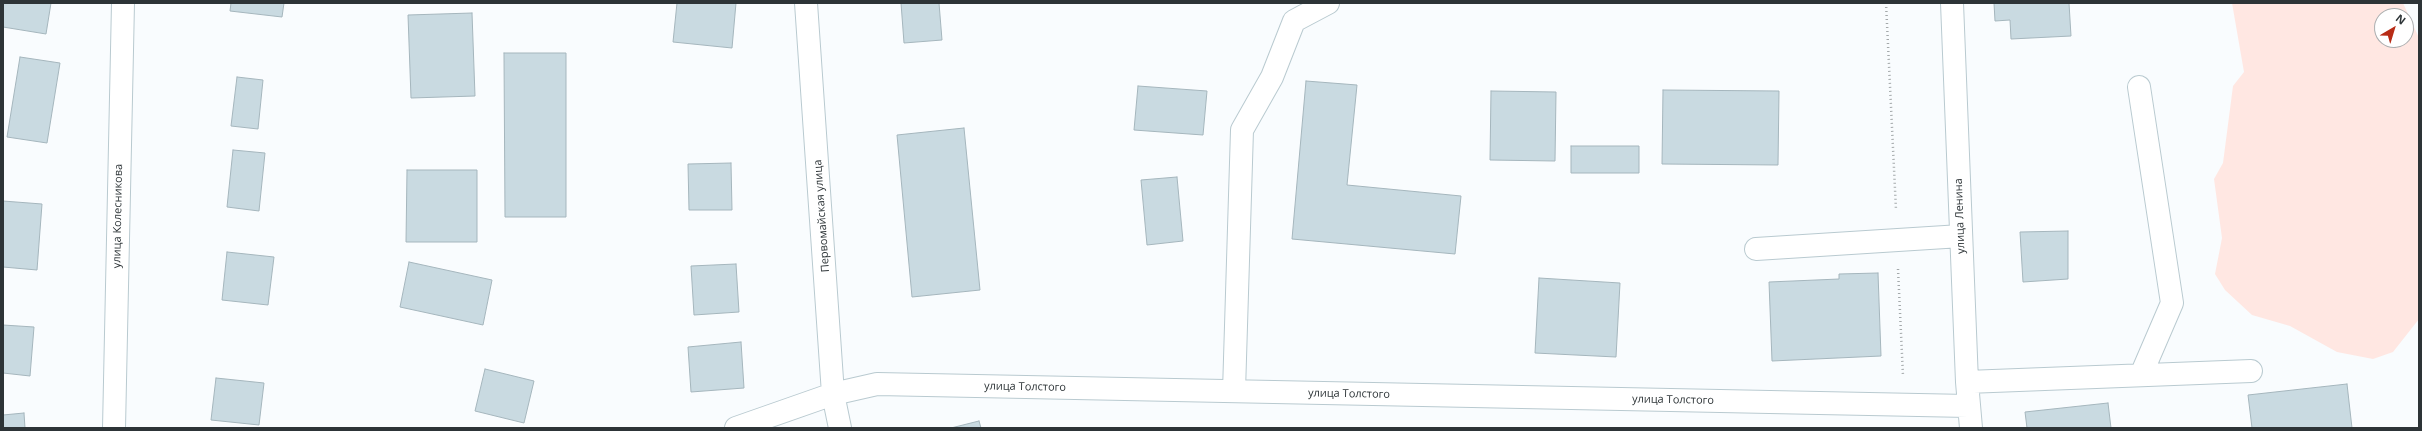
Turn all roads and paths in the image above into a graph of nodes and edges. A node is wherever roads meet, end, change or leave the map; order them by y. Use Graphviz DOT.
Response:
graph roads {
  1 [pos="123,3"];
  2 [pos="806,3"];
  3 [pos="1328,3"];
  4 [pos="1952,3"];
  5 [pos="2139,87"];
  6 [pos="1961,236"];
  7 [pos="1756,249"];
  8 [pos="2251,371"];
  9 [pos="2141,375"];
  10 [pos="1967,382"];
  11 [pos="1234,391"];
  12 [pos="833,394"];
  13 [pos="1968,406"];
  14 [pos="114,428"];
  15 [pos="736,428"];
  16 [pos="840,428"];
  17 [pos="1971,428"];
  1 -- 14 [label="street, улица Колесникова"];
  2 -- 12 [label="street, Первомайская улица"];
  3 -- 11 [label="street"];
  4 -- 6 [label="street, улица Ленина"];
  5 -- 9 [label="street"];
  6 -- 7 [label="street"];
  6 -- 10 [label="street, улица Ленина"];
  8 -- 9 [label="street"];
  9 -- 10 [label="street"];
  10 -- 13 [label="street, улица Ленина"];
  11 -- 12 [label="street, улица Толстого"];
  11 -- 13 [label="street, улица Толстого"];
  12 -- 15 [label="street, улица Толстого"];
  12 -- 16 [label="street, Первомайская улица"];
  13 -- 17 [label="street, улица Ленина"];
}
